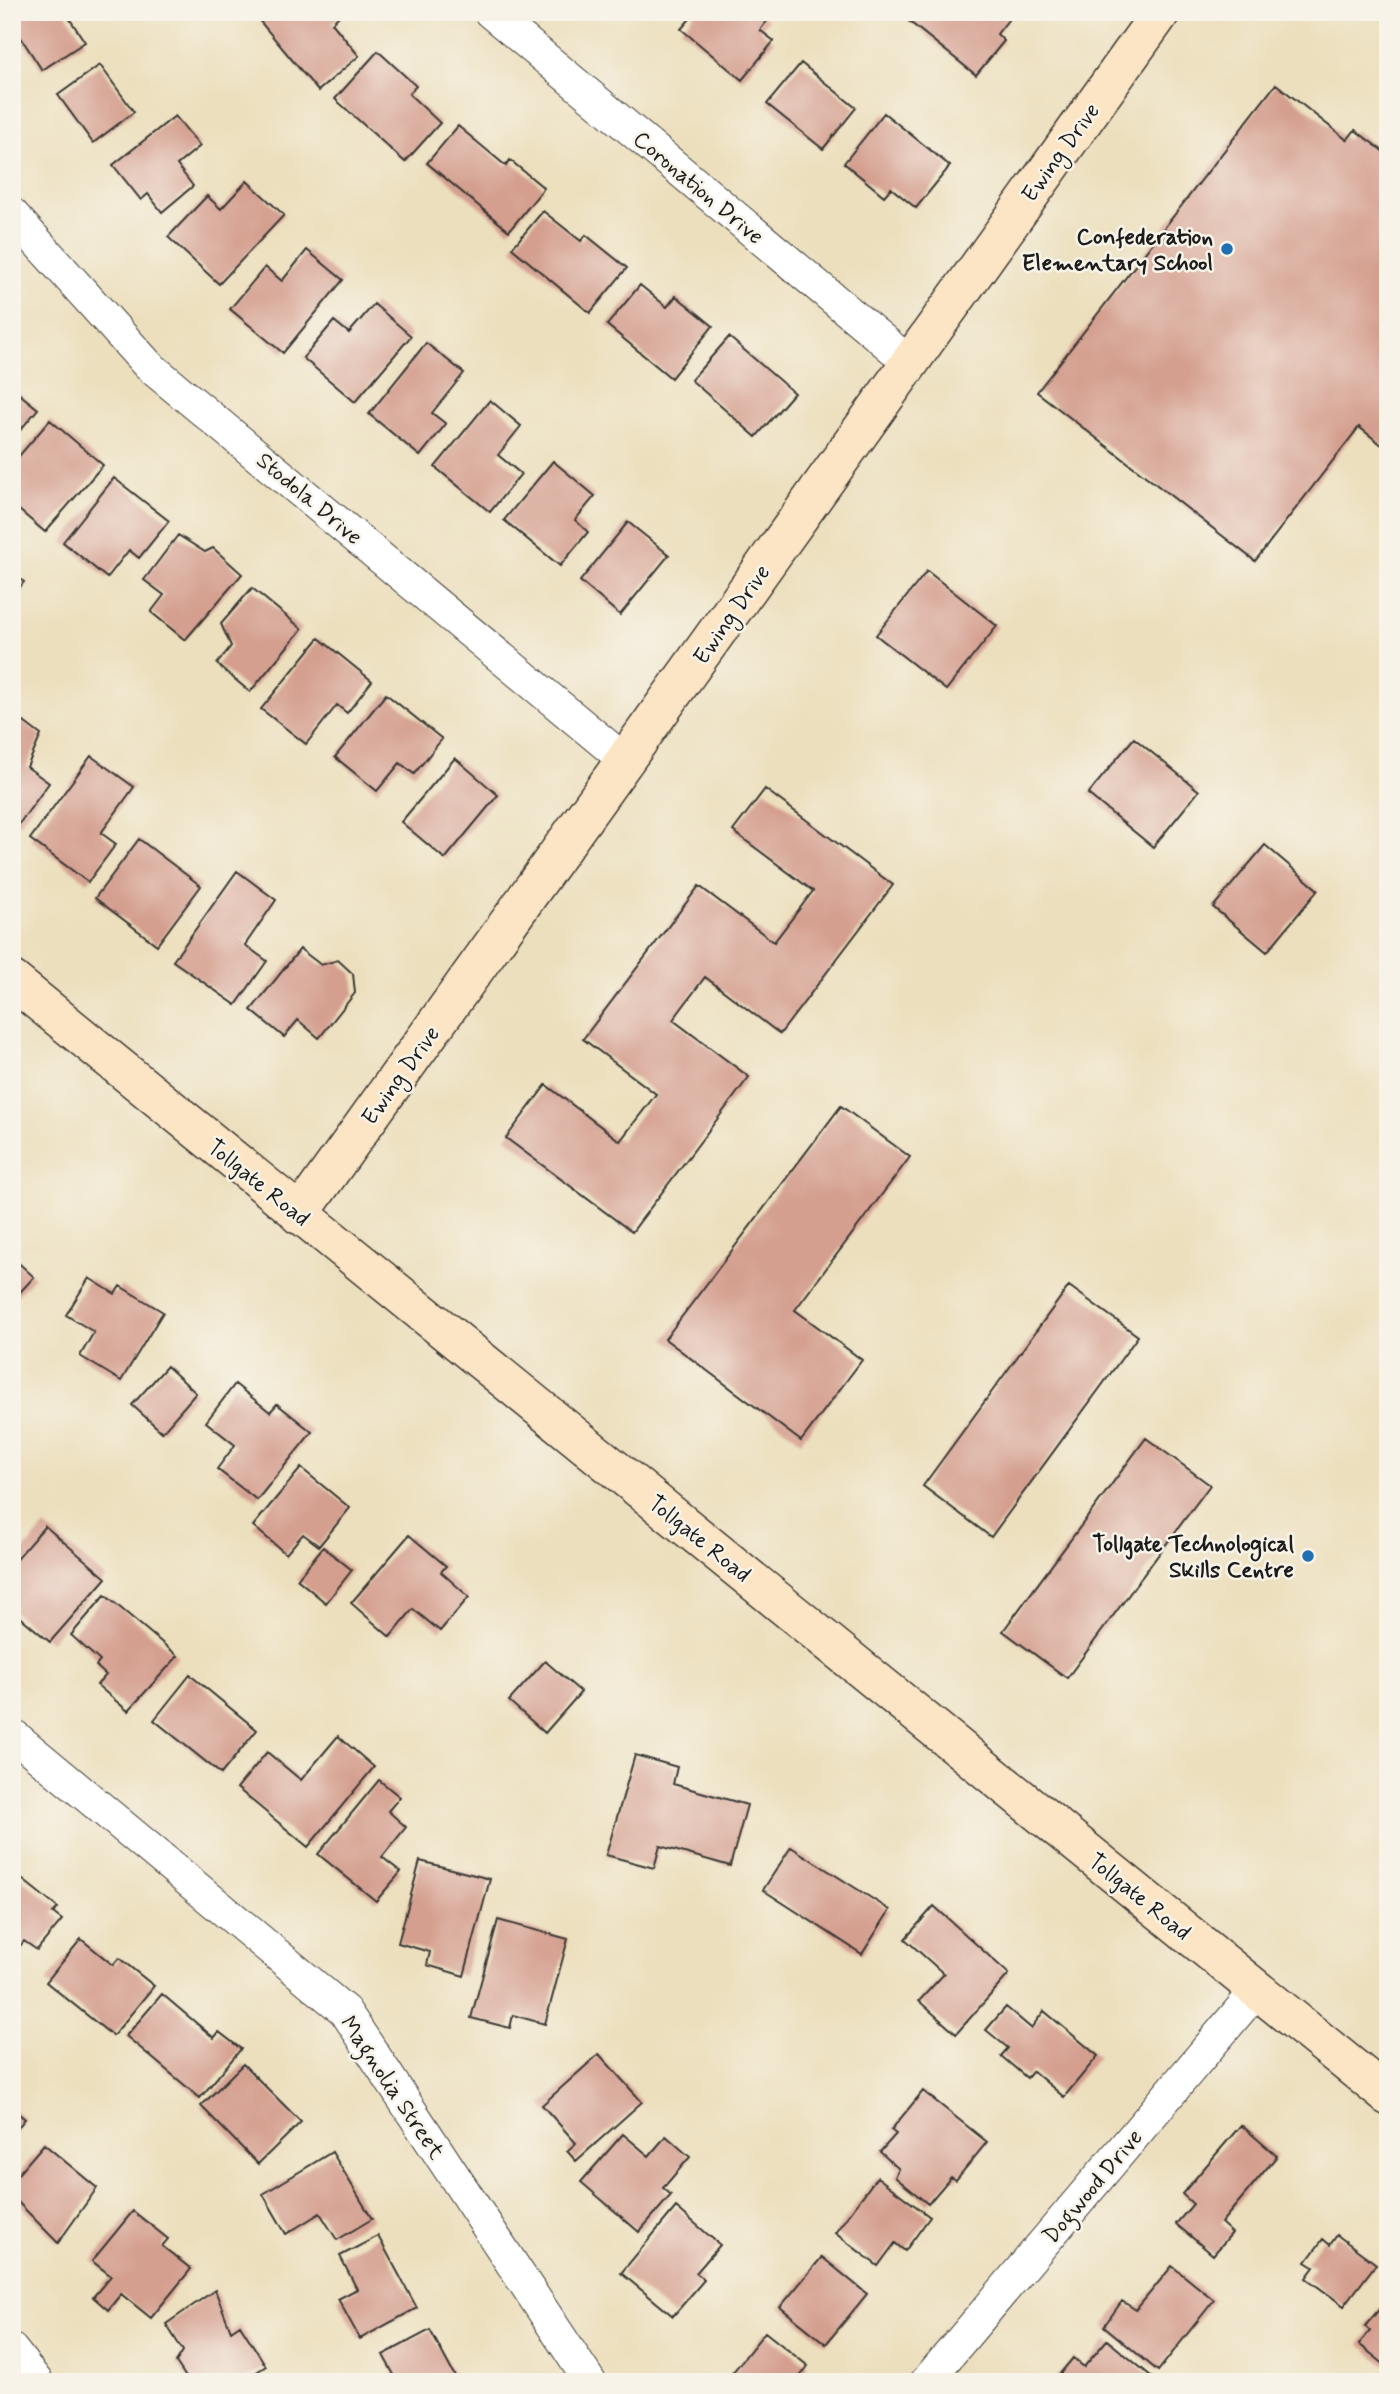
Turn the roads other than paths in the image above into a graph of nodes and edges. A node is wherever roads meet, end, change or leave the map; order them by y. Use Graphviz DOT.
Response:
graph roads {
  1 [pos="490,12"];
  2 [pos="1161,12"];
  3 [pos="12,214"];
  4 [pos="908,362"];
  5 [pos="627,762"];
  6 [pos="12,981"];
  7 [pos="299,1214"];
  8 [pos="12,1734"];
  9 [pos="1257,1990"];
  10 [pos="1388,2096"];
  11 [pos="12,2350"];
  12 [pos="37,2382"];
  13 [pos="590,2382"];
  14 [pos="926,2382"];
  1 -- 4 [label="street, Coronation Drive"];
  2 -- 4 [label="main road, Ewing Drive"];
  3 -- 5 [label="street, Stodola Drive"];
  4 -- 5 [label="main road, Ewing Drive"];
  5 -- 7 [label="main road, Ewing Drive"];
  6 -- 7 [label="main road, Tollgate Road"];
  7 -- 9 [label="main road, Tollgate Road"];
  8 -- 13 [label="street, Magnolia Street"];
  9 -- 10 [label="main road, Tollgate Road"];
  9 -- 14 [label="street, Dogwood Drive"];
  11 -- 12 [label="street"];
}
